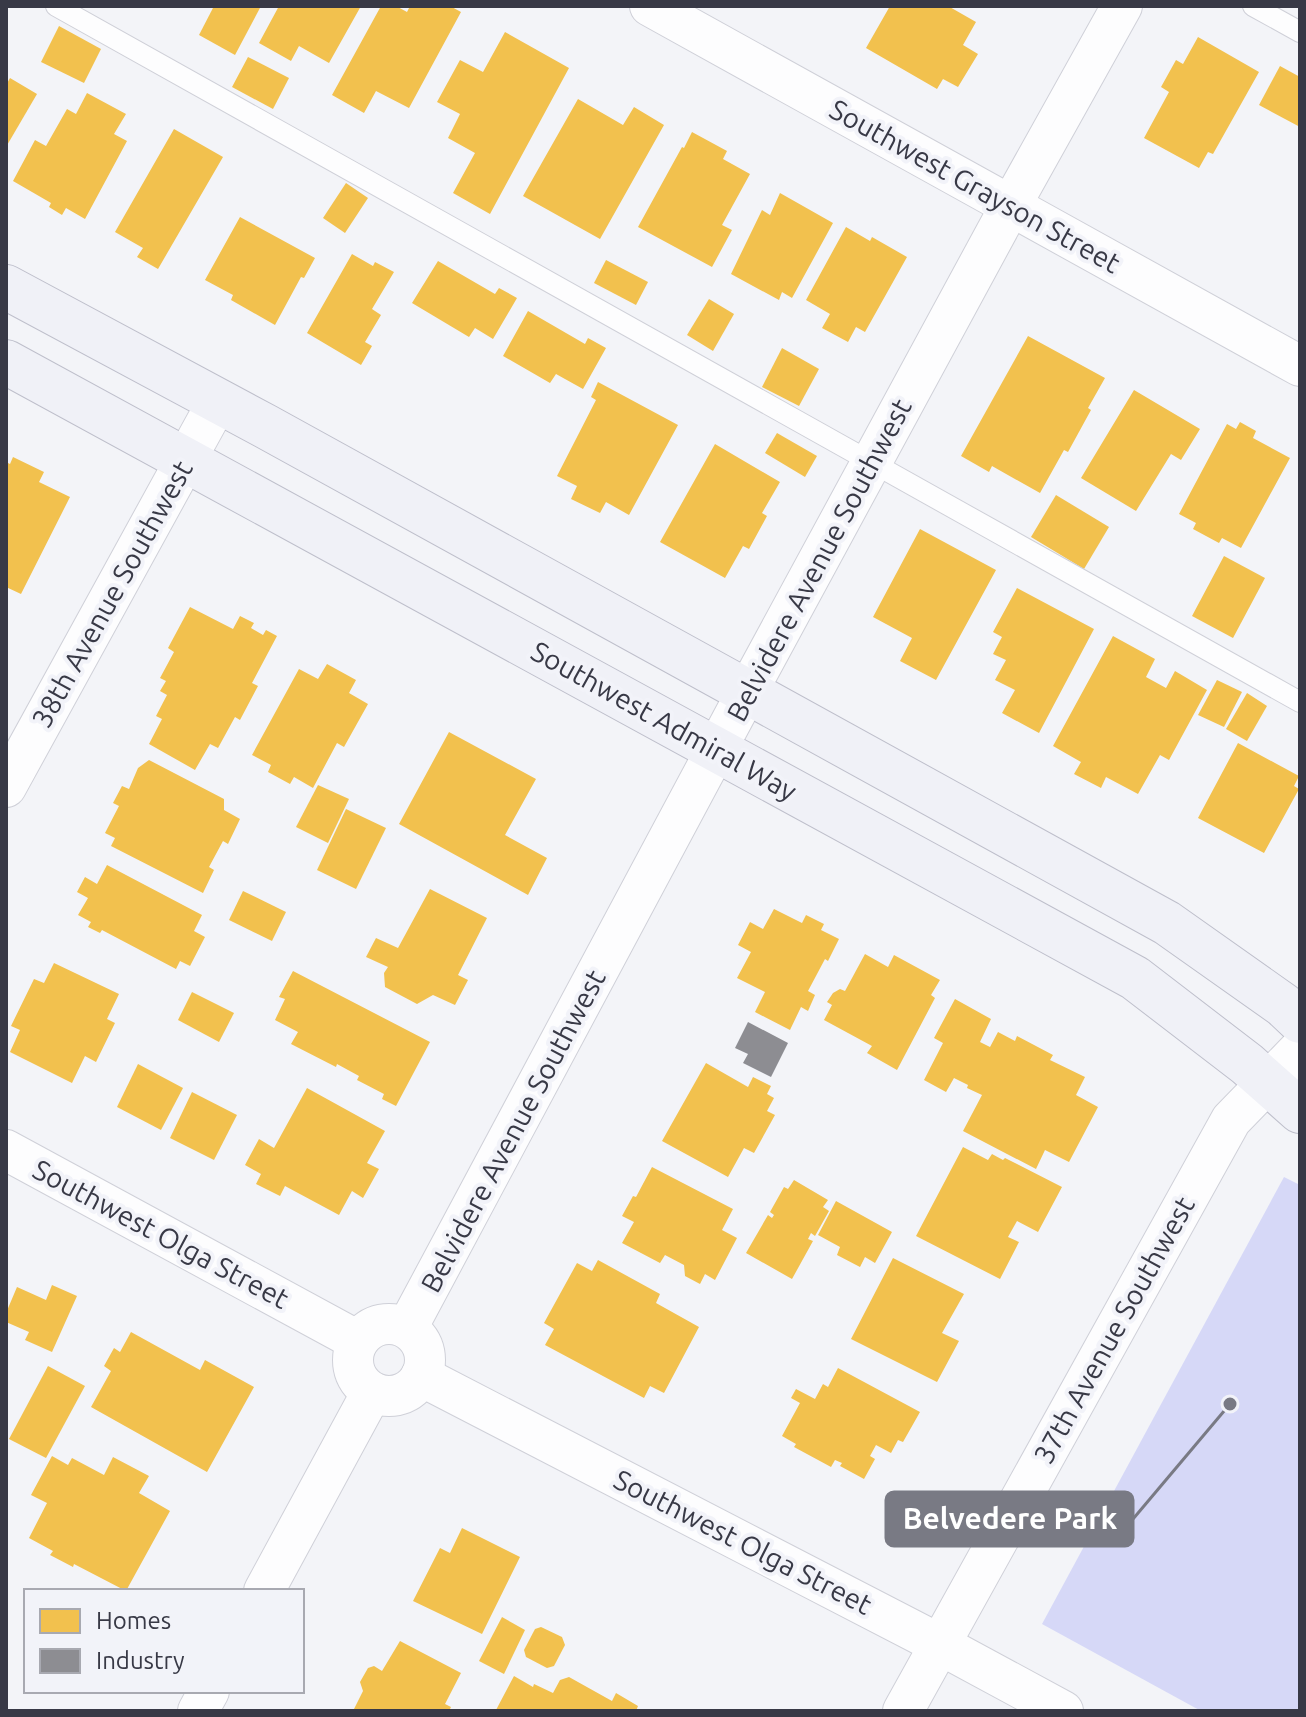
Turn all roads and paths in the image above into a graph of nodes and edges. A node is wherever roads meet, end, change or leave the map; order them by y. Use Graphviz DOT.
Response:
graph roads {
  1 [pos="56,6"];
  2 [pos="650,6"];
  3 [pos="1122,6"];
  4 [pos="1253,6"];
  5 [pos="1300,32"];
  6 [pos="1011,205"];
  7 [pos="6,287"];
  8 [pos="6,362"];
  9 [pos="1300,366"];
  10 [pos="218,401"];
  11 [pos="185,460"];
  12 [pos="872,463"];
  13 [pos="747,692"];
  14 [pos="1300,702"];
  15 [pos="717,750"];
  16 [pos="6,787"];
  17 [pos="1300,1021"];
  18 [pos="1300,1049"];
  19 [pos="1267,1082"];
  20 [pos="1300,1111"];
  21 [pos="6,1150"];
  22 [pos="407,1328"];
  23 [pos="358,1341"];
  24 [pos="421,1376"];
  25 [pos="372,1392"];
  26 [pos="265,1589"];
  27 [pos="939,1644"];
  28 [pos="208,1693"];
  29 [pos="198,1711"];
  30 [pos="903,1711"];
  31 [pos="1063,1711"];
  1 -- 12 [label="lane"];
  2 -- 6 [label="street, Southwest Grayson Street"];
  3 -- 6 [label="street, Belvidere Avenue Southwest"];
  4 -- 5 [label="lane"];
  6 -- 9 [label="street, Southwest Grayson Street"];
  6 -- 12 [label="street, Belvidere Avenue Southwest"];
  7 -- 10 [label="main road"];
  8 -- 11 [label="main road, Southwest Admiral Way"];
  10 -- 11 [label="street, 38th Avenue Southwest"];
  10 -- 13 [label="main road"];
  11 -- 15 [label="main road, Southwest Admiral Way"];
  11 -- 16 [label="street, 38th Avenue Southwest"];
  12 -- 13 [label="street, Belvidere Avenue Southwest"];
  12 -- 14 [label="lane"];
  13 -- 15 [label="street, Belvidere Avenue Southwest"];
  13 -- 17 [label="main road"];
  15 -- 19 [label="main road, Southwest Admiral Way"];
  15 -- 22 [label="street, Belvidere Avenue Southwest"];
  18 -- 19 [label="street, 37th Avenue Southwest"];
  19 -- 20 [label="main road, Southwest Admiral Way"];
  19 -- 27 [label="street, 37th Avenue Southwest"];
  21 -- 23 [label="street, Southwest Olga Street"];
  22 -- 23 [label="street"];
  22 -- 24 [label="street"];
  23 -- 25 [label="street"];
  24 -- 25 [label="street"];
  24 -- 27 [label="street, Southwest Olga Street"];
  25 -- 26 [label="street"];
  27 -- 30 [label="street, 37th Avenue Southwest"];
  27 -- 31 [label="street, Southwest Olga Street"];
  28 -- 29 [label="street"];
}
